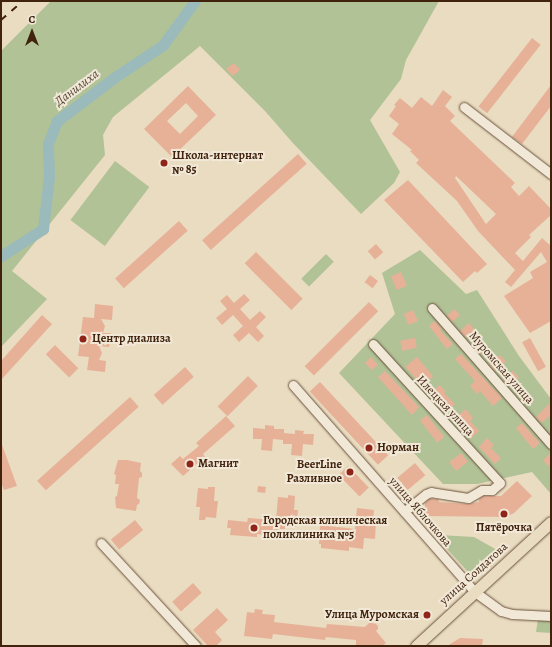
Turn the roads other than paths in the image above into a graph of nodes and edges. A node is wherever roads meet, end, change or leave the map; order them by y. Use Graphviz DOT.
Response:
graph roads {
  1 [pos="464,107"];
  2 [pos="551,174"];
  3 [pos="432,308"];
  4 [pos="373,344"];
  5 [pos="292,384"];
  6 [pos="551,444"];
  7 [pos="404,512"];
  8 [pos="551,522"];
  9 [pos="100,543"];
  10 [pos="475,592"];
  11 [pos="551,616"];
  12 [pos="196,646"];
  13 [pos="416,646"];
  1 -- 2 [label="street"];
  3 -- 6 [label="street, Муромская улица"];
  4 -- 7 [label="street, Илецкая улица"];
  5 -- 7 [label="street, улица Яблочкова"];
  7 -- 10 [label="street, улица Яблочкова"];
  8 -- 10 [label="main road, улица Солдатова"];
  9 -- 12 [label="street"];
  10 -- 11 [label="street, улица Яблочкова"];
  10 -- 13 [label="main road, улица Солдатова"];
}
